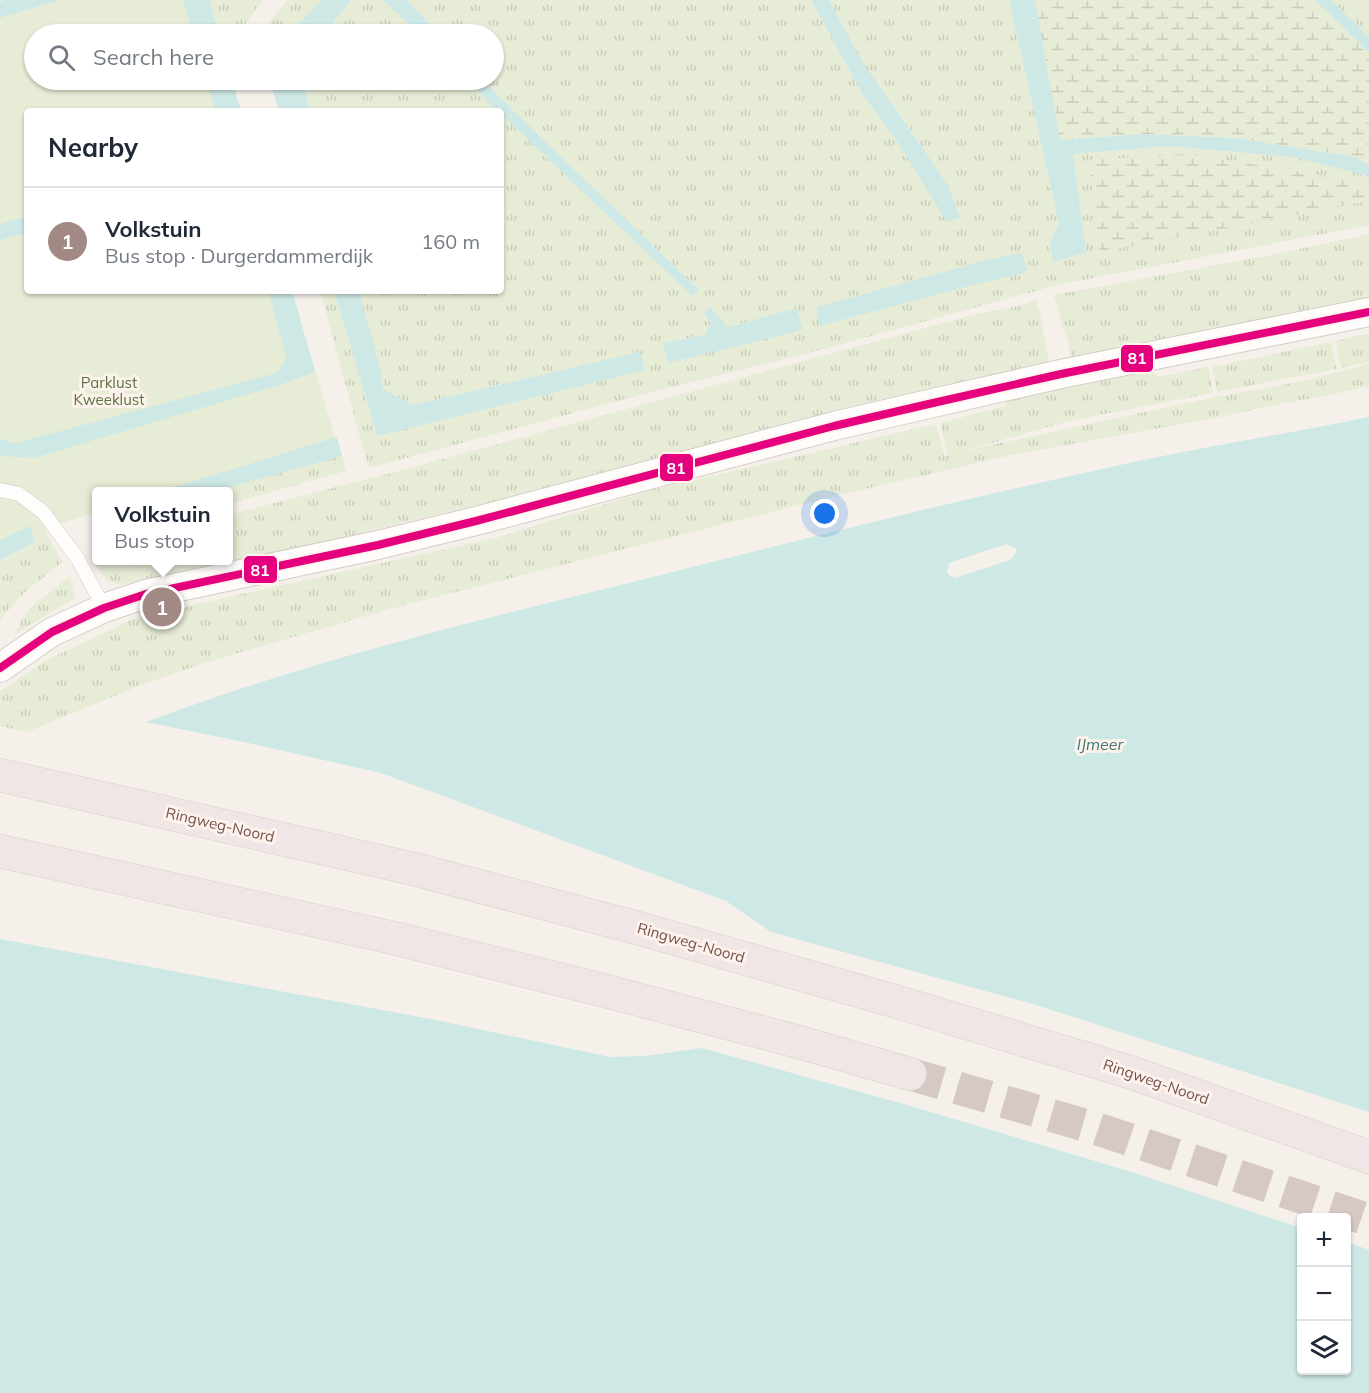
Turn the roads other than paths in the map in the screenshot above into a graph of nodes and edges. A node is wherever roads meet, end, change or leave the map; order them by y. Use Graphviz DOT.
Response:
graph roads {
  1 [pos="1369,312"];
  2 [pos="0,490"];
  3 [pos="104,608"];
  4 [pos="0,668"];
  5 [pos="0,775"];
  6 [pos="0,850"];
  7 [pos="910,1074"];
  8 [pos="1369,1156"];
  1 -- 3 [label="street"];
  2 -- 3 [label="lane"];
  3 -- 4 [label="street"];
  5 -- 8 [label="highway, Ringweg-Noord"];
  6 -- 7 [label="highway"];
}
